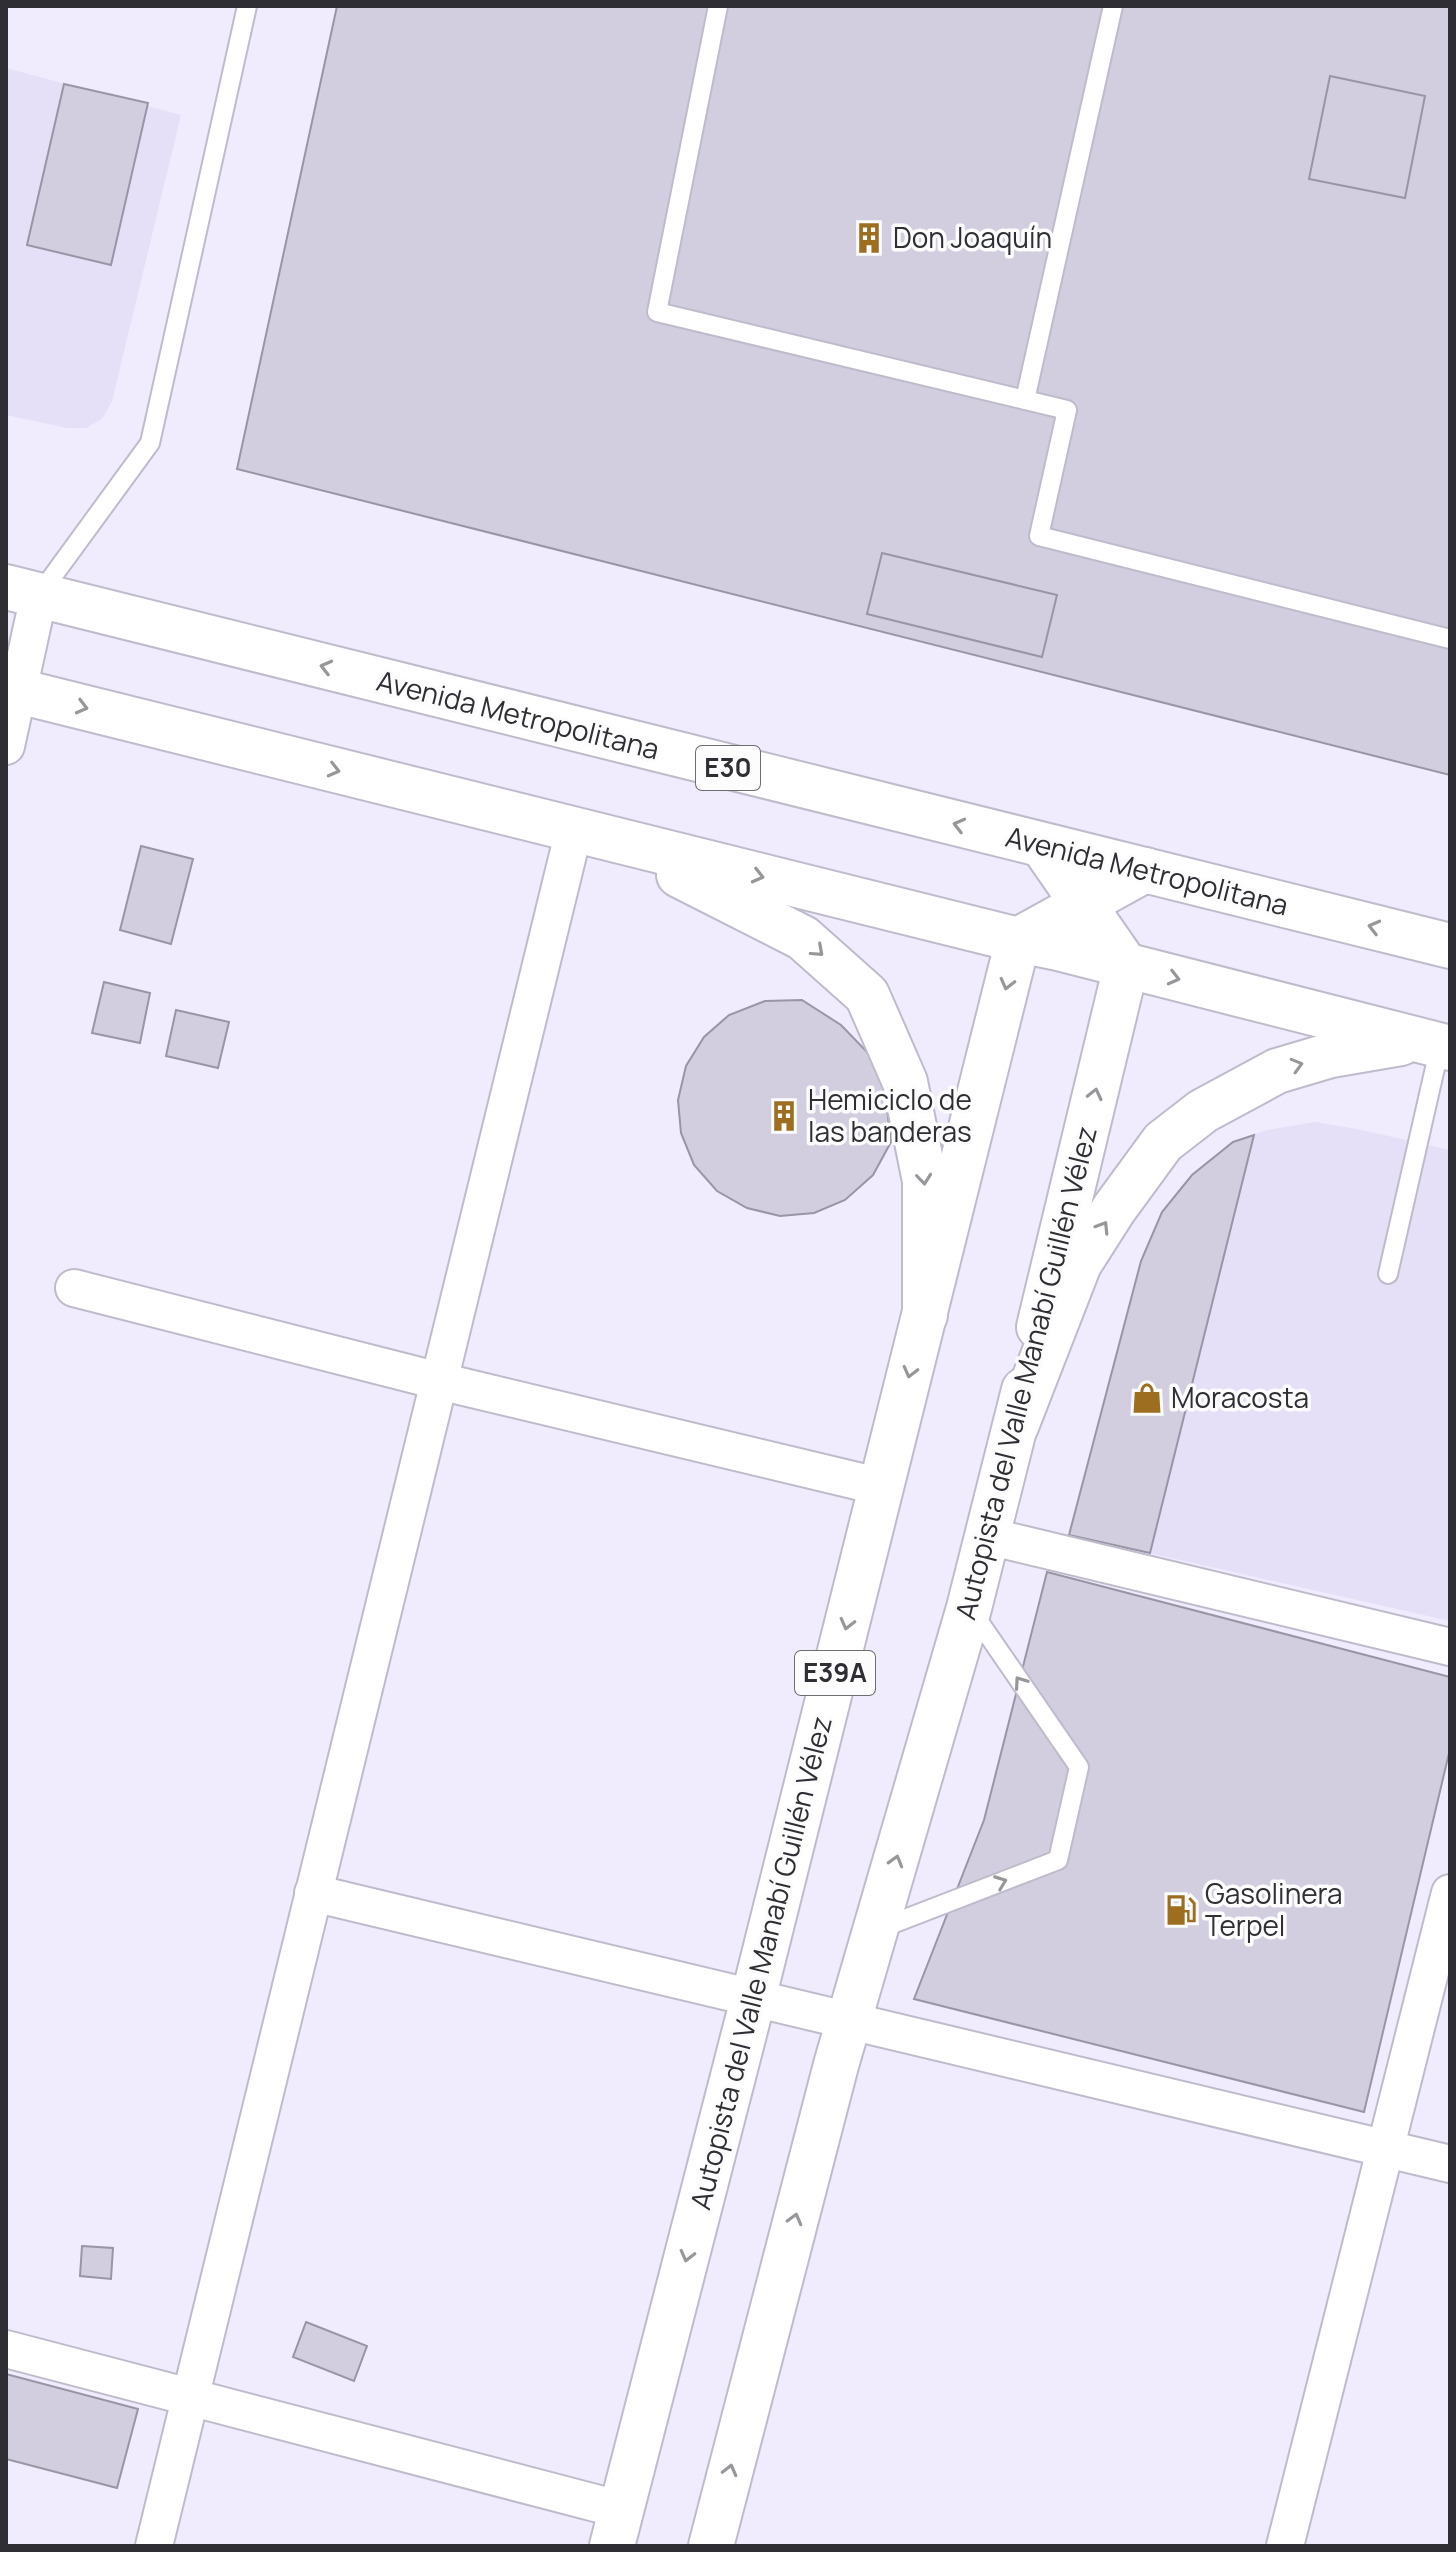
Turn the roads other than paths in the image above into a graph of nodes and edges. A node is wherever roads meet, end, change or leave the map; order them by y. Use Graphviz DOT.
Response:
graph roads {
  1 [pos="247,6"];
  2 [pos="718,6"];
  3 [pos="1113,6"];
  4 [pos="1025,400"];
  5 [pos="22,591"];
  6 [pos="1450,639"];
  7 [pos="12,689"];
  8 [pos="6,746"];
  9 [pos="574,830"];
  10 [pos="1043,846"];
  11 [pos="1145,870"];
  12 [pos="1083,903"];
  13 [pos="1018,940"];
  14 [pos="1450,946"];
  15 [pos="1126,966"];
  16 [pos="1437,1045"];
  17 [pos="1388,1274"];
  18 [pos="74,1288"];
  19 [pos="925,1315"];
  20 [pos="439,1381"];
  21 [pos="1016,1426"];
  22 [pos="882,1487"];
  23 [pos="988,1536"];
  24 [pos="969,1608"];
  25 [pos="1450,1647"];
  26 [pos="313,1893"];
  27 [pos="1450,1893"];
  28 [pos="876,1930"];
  29 [pos="763,1957"];
  30 [pos="854,2004"];
  31 [pos="800,2010"];
  32 [pos="748,2017"];
  33 [pos="836,2065"];
  34 [pos="1388,2147"];
  35 [pos="1450,2164"];
  36 [pos="6,2349"];
  37 [pos="189,2398"];
  38 [pos="617,2528"];
  39 [pos="154,2546"];
  40 [pos="711,2546"];
  41 [pos="1285,2546"];
  1 -- 5 [label="lane"];
  2 -- 4 [label="lane"];
  3 -- 4 [label="lane"];
  4 -- 6 [label="lane"];
  5 -- 7 [label="street"];
  10 -- 5 [label="main road, Avenida Metropolitana / E30, one-way"];
  7 -- 8 [label="street"];
  7 -- 9 [label="main road, one-way"];
  9 -- 13 [label="main road, one-way"];
  9 -- 19 [label="main road, one-way"];
  9 -- 20 [label="street"];
  10 -- 11 [label="main road, Avenida Metropolitana / E30"];
  10 -- 12 [label="main road"];
  11 -- 12 [label="main road"];
  14 -- 11 [label="main road, Avenida Metropolitana / E30, one-way"];
  12 -- 13 [label="main road"];
  12 -- 15 [label="main road"];
  13 -- 15 [label="main road"];
  13 -- 19 [label="main road, Autopista del Valle Manabí Guillén Vélez / E39A, one-way"];
  15 -- 16 [label="main road, one-way"];
  21 -- 15 [label="main road, Autopista del Valle Manabí Guillén Vélez, one-way"];
  16 -- 17 [label="lane"];
  21 -- 16 [label="main road, one-way"];
  18 -- 20 [label="street"];
  19 -- 22 [label="main road, Autopista del Valle Manabí Guillén Vélez / E39A, one-way"];
  20 -- 22 [label="street"];
  20 -- 26 [label="street"];
  21 -- 23 [label="main road, Autopista del Valle Manabí Guillén Vélez"];
  22 -- 29 [label="main road, Autopista del Valle Manabí Guillén Vélez / E39A, one-way"];
  23 -- 24 [label="main road, Autopista del Valle Manabí Guillén Vélez"];
  23 -- 25 [label="street"];
  28 -- 24 [label="main road, Autopista del Valle Manabí Guillén Vélez, one-way"];
  28 -- 24 [label="lane, one-way"];
  26 -- 32 [label="street"];
  26 -- 37 [label="street"];
  27 -- 34 [label="street"];
  28 -- 30 [label="main road, Autopista del Valle Manabí Guillén Vélez"];
  29 -- 31 [label="street"];
  29 -- 32 [label="main road, Autopista del Valle Manabí Guillén Vélez / E39A"];
  30 -- 31 [label="street"];
  30 -- 33 [label="main road, Autopista del Valle Manabí Guillén Vélez"];
  30 -- 34 [label="street"];
  31 -- 32 [label="street"];
  31 -- 33 [label="street"];
  32 -- 38 [label="main road, Autopista del Valle Manabí Guillén Vélez / E39A, one-way"];
  40 -- 33 [label="main road, Autopista del Valle Manabí Guillén Vélez, one-way"];
  34 -- 35 [label="street"];
  34 -- 41 [label="street"];
  36 -- 37 [label="street"];
  37 -- 38 [label="street"];
  37 -- 39 [label="street"];
}
